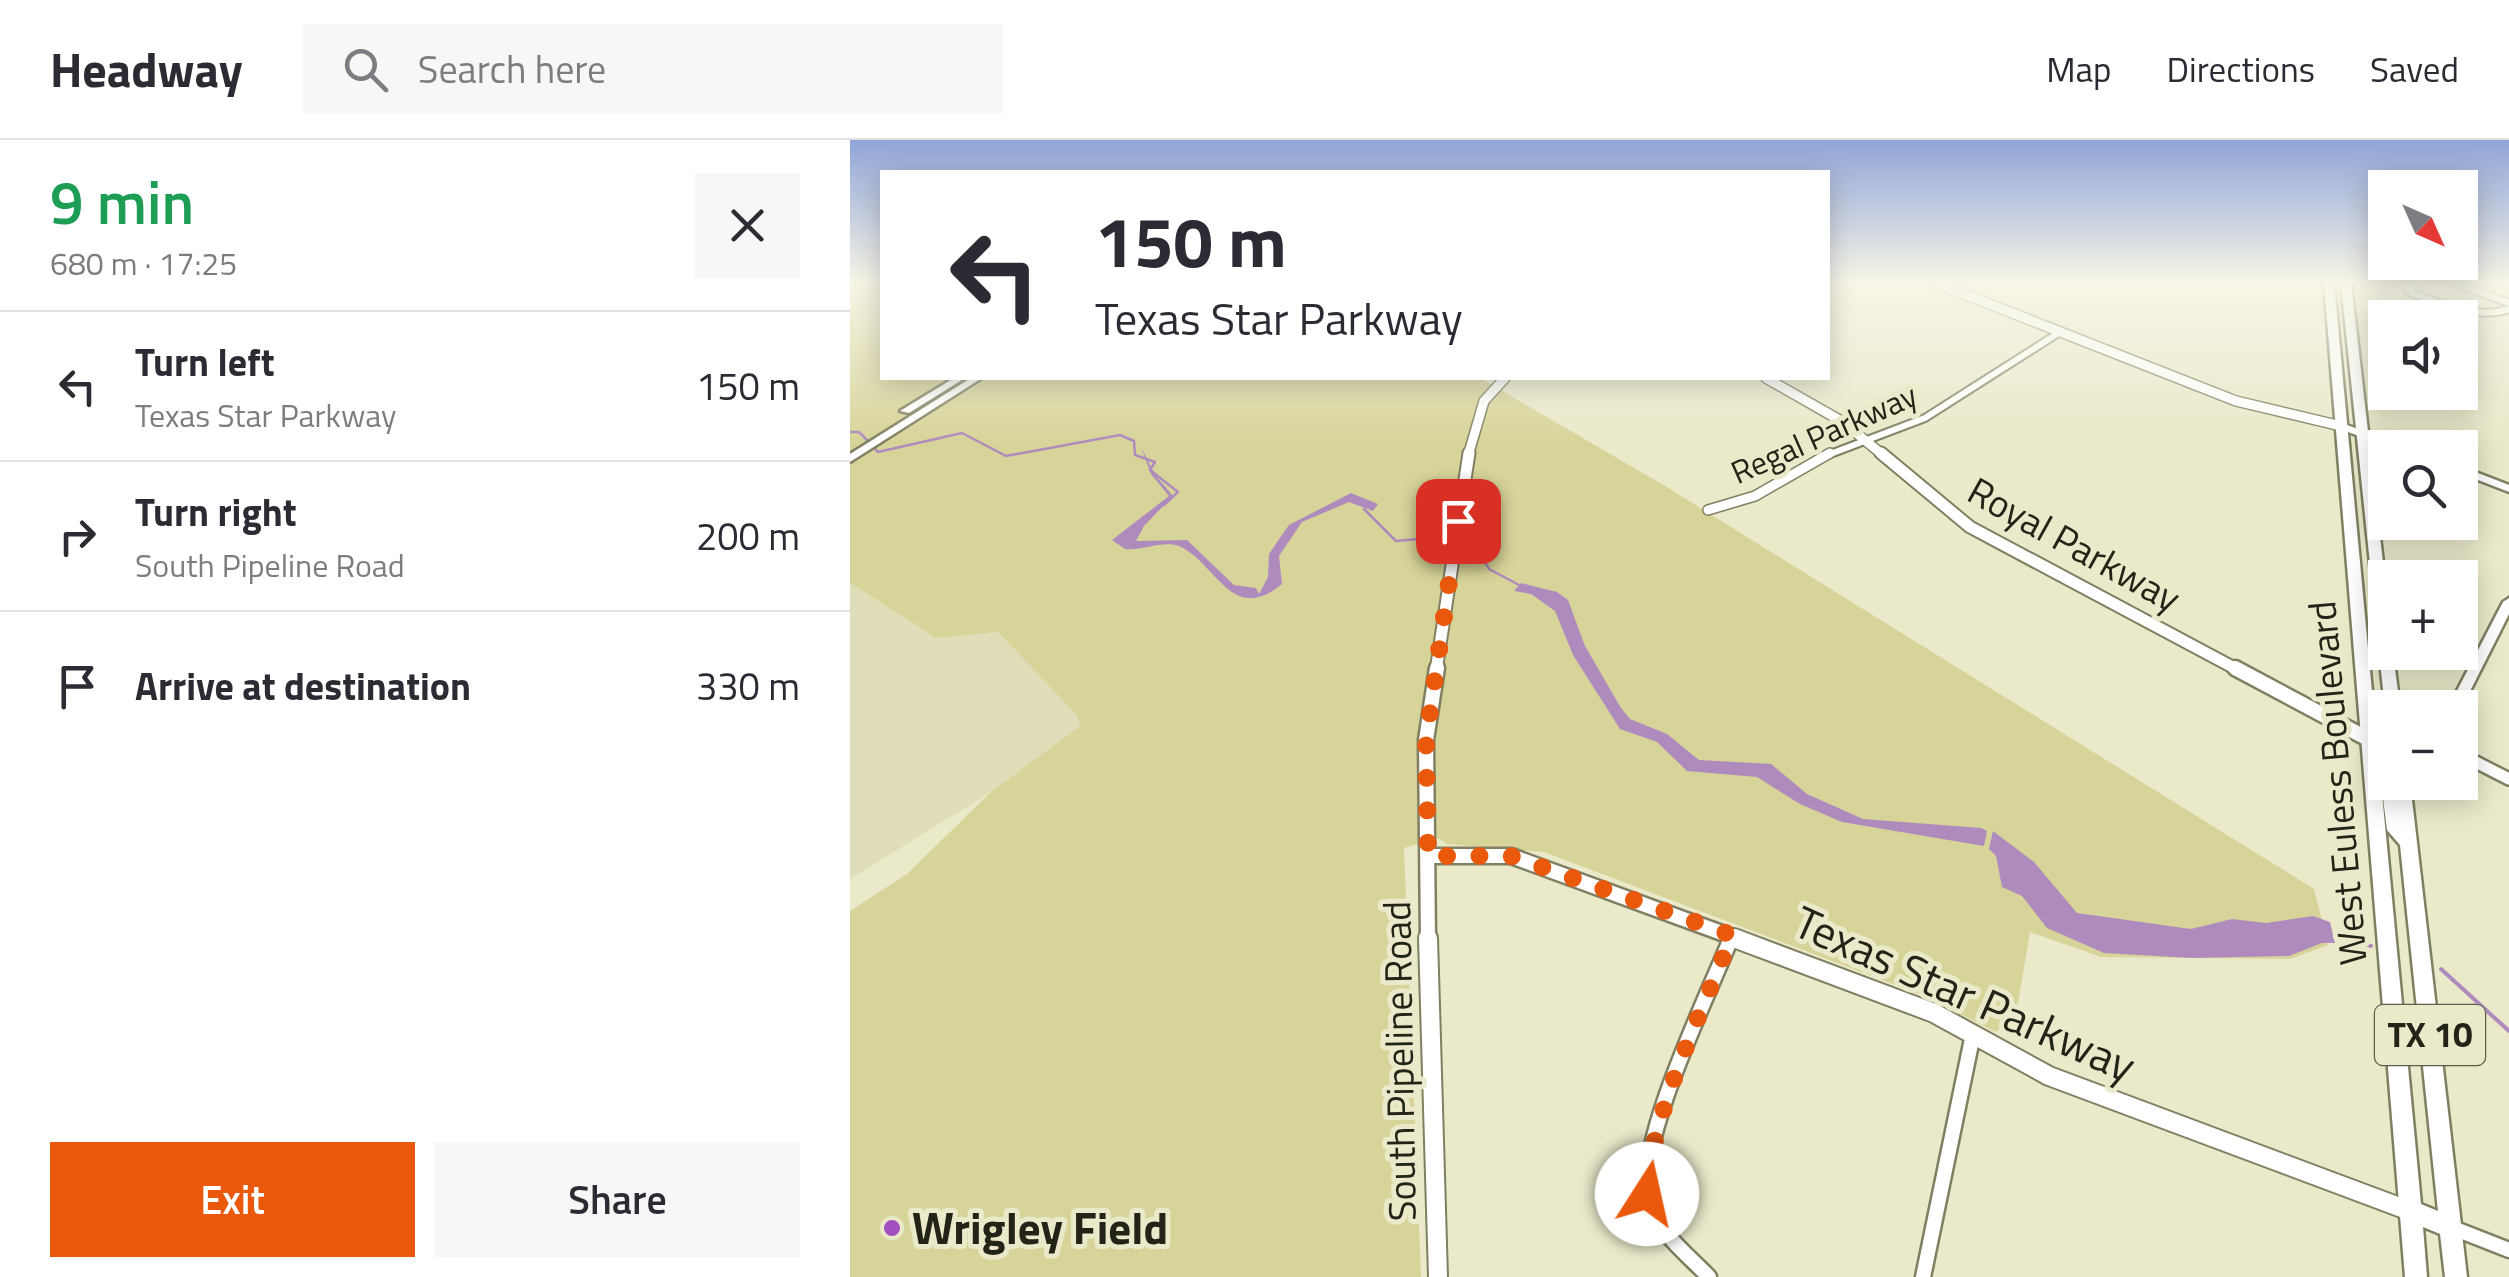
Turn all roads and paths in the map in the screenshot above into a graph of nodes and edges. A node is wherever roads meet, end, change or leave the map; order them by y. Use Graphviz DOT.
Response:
graph roads {
  1 [pos="2054,336"];
  2 [pos="2071,336"];
  3 [pos="2333,336"];
  4 [pos="2352,336"];
  5 [pos="957,380"];
  6 [pos="974,380"];
  7 [pos="1502,380"];
  8 [pos="1770,380"];
  9 [pos="2341,426"];
  10 [pos="2364,433"];
  11 [pos="2368,435"];
  12 [pos="1866,440"];
  13 [pos="850,448"];
  14 [pos="850,460"];
  15 [pos="2478,477"];
  16 [pos="2509,488"];
  17 [pos="1708,510"];
  18 [pos="2355,560"];
  19 [pos="2375,560"];
  20 [pos="2368,566"];
  21 [pos="2509,602"];
  22 [pos="2373,690"];
  23 [pos="2464,690"];
  24 [pos="2368,736"];
  25 [pos="2478,763"];
  26 [pos="2509,779"];
  27 [pos="2381,800"];
  28 [pos="2391,800"];
  29 [pos="2404,800"];
  30 [pos="2408,842"];
  31 [pos="1428,856"];
  32 [pos="1732,935"];
  33 [pos="1973,1034"];
  34 [pos="2410,1211"];
  35 [pos="2452,1228"];
  36 [pos="2509,1250"];
  37 [pos="1438,1277"];
  38 [pos="1709,1277"];
  39 [pos="1924,1277"];
  40 [pos="2416,1277"];
  41 [pos="2456,1277"];
  1 -- 12 [label="street, Regal Parkway"];
  2 -- 9 [label="street"];
  3 -- 9 [label="main road, West Euless Boulevard"];
  4 -- 10 [label="main road, West Euless Boulevard"];
  5 -- 13 [label="main road"];
  6 -- 14 [label="main road"];
  7 -- 31 [label="street, South Pipeline Road"];
  8 -- 12 [label="street, Royal Parkway"];
  9 -- 10 [label="main road"];
  9 -- 18 [label="main road, West Euless Boulevard"];
  10 -- 11 [label="main road"];
  10 -- 19 [label="main road, West Euless Boulevard"];
  12 -- 17 [label="street, Regal Parkway"];
  12 -- 24 [label="street, Royal Parkway"];
  15 -- 16 [label="main road"];
  18 -- 20 [label="main road"];
  18 -- 22 [label="main road, West Euless Boulevard"];
  21 -- 23 [label="main road"];
  25 -- 26 [label="street"];
  27 -- 34 [label="main road, West Euless Boulevard / TX 10"];
  28 -- 30 [label="main road"];
  29 -- 30 [label="main road, West Euless Boulevard / TX 10"];
  30 -- 35 [label="main road, West Euless Boulevard / TX 10"];
  31 -- 32 [label="street, Texas Star Parkway"];
  31 -- 37 [label="street, South Pipeline Road"];
  32 -- 33 [label="street, Texas Star Parkway"];
  32 -- 38 [label="street"];
  33 -- 34 [label="street, Texas Star Parkway"];
  33 -- 39 [label="street"];
  34 -- 35 [label="main road"];
  34 -- 40 [label="main road, West Euless Boulevard / TX 10"];
  35 -- 36 [label="street"];
  35 -- 41 [label="main road, West Euless Boulevard / TX 10"];
}
